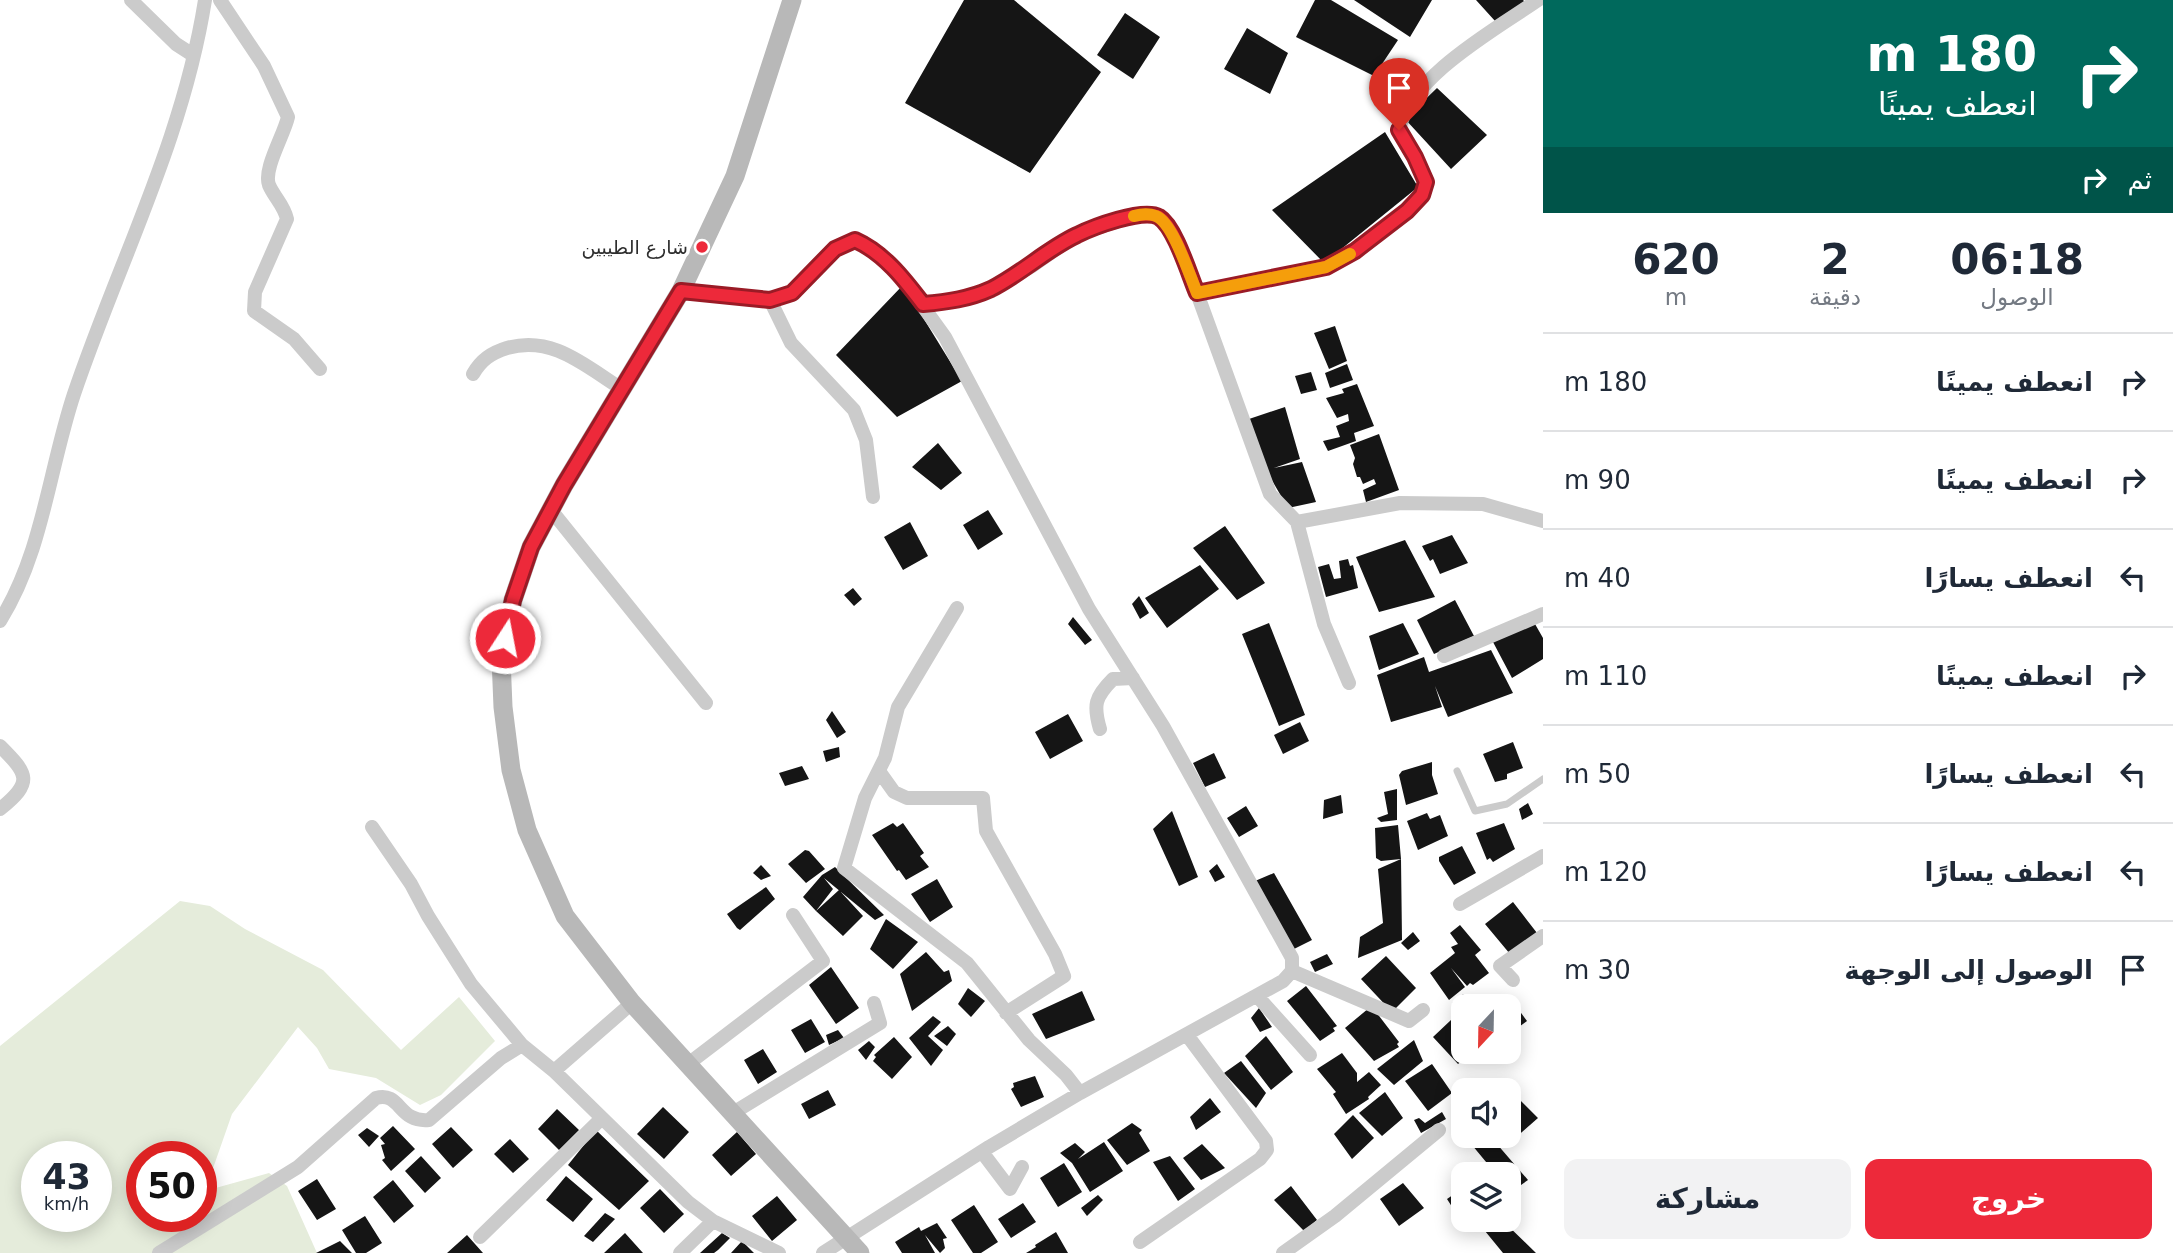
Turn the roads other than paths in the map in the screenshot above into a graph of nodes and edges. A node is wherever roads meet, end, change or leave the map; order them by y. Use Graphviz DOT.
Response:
graph roads {
  1 [pos="131,0"];
  2 [pos="205,0"];
  3 [pos="220,0"];
  4 [pos="792,0"];
  5 [pos="1538,0"];
  6 [pos="193,55"];
  7 [pos="681,291"];
  8 [pos="1197,293"];
  9 [pos="770,300"];
  10 [pos="923,304"];
  11 [pos="320,369"];
  12 [pos="473,374"];
  13 [pos="622,389"];
  14 [pos="873,497"];
  15 [pos="551,510"];
  16 [pos="1543,521"];
  17 [pos="1297,522"];
  18 [pos="957,608"];
  19 [pos="1543,614"];
  20 [pos="0,621"];
  21 [pos="1444,656"];
  22 [pos="1133,678"];
  23 [pos="1349,683"];
  24 [pos="706,703"];
  25 [pos="1100,729"];
  26 [pos="0,746"];
  27 [pos="879,771"];
  28 [pos="1457,771"];
  29 [pos="1543,779"];
  30 [pos="0,809"];
  31 [pos="372,827"];
  32 [pos="1543,856"];
  33 [pos="1460,904"];
  34 [pos="793,915"];
  35 [pos="1543,936"];
  36 [pos="1292,971"];
  37 [pos="1513,980"];
  38 [pos="1258,997"];
  39 [pos="632,1003"];
  40 [pos="874,1003"];
  41 [pos="1423,1010"];
  42 [pos="1006,1013"];
  43 [pos="1186,1035"];
  44 [pos="522,1045"];
  45 [pos="1310,1055"];
  46 [pos="688,1064"];
  47 [pos="554,1071"];
  48 [pos="1080,1093"];
  49 [pos="733,1113"];
  50 [pos="602,1118"];
  51 [pos="1439,1130"];
  52 [pos="982,1152"];
  53 [pos="1022,1167"];
  54 [pos="713,1221"];
  55 [pos="480,1237"];
  56 [pos="845,1237"];
  57 [pos="1140,1242"];
  58 [pos="159,1253"];
  59 [pos="680,1253"];
  60 [pos="779,1253"];
  61 [pos="823,1253"];
  62 [pos="860,1253"];
  63 [pos="1283,1253"];
  1 -- 6 [label="street"];
  2 -- 6 [label="street"];
  3 -- 11 [label="street"];
  4 -- 7 [label="main road"];
  5 -- 8 [label="street"];
  6 -- 20 [label="street"];
  7 -- 9 [label="street"];
  7 -- 13 [label="main road"];
  8 -- 10 [label="street"];
  8 -- 17 [label="street"];
  9 -- 10 [label="street"];
  9 -- 14 [label="street"];
  10 -- 22 [label="street"];
  12 -- 13 [label="street"];
  13 -- 15 [label="main road"];
  15 -- 24 [label="street"];
  15 -- 39 [label="main road"];
  16 -- 17 [label="street"];
  17 -- 23 [label="street"];
  18 -- 27 [label="street"];
  19 -- 21 [label="street"];
  22 -- 25 [label="street"];
  22 -- 36 [label="street"];
  26 -- 30 [label="street"];
  27 -- 42 [label="street"];
  27 -- 42 [label="street"];
  28 -- 29 [label="lane"];
  31 -- 44 [label="street"];
  32 -- 33 [label="street"];
  34 -- 46 [label="street"];
  35 -- 37 [label="street"];
  36 -- 38 [label="street"];
  36 -- 41 [label="street"];
  38 -- 43 [label="street"];
  38 -- 45 [label="street"];
  39 -- 46 [label="main road"];
  39 -- 47 [label="street"];
  40 -- 49 [label="street"];
  42 -- 48 [label="street"];
  43 -- 48 [label="street"];
  43 -- 57 [label="street"];
  44 -- 47 [label="street"];
  44 -- 58 [label="street"];
  46 -- 49 [label="main road"];
  47 -- 50 [label="street"];
  48 -- 52 [label="street"];
  49 -- 56 [label="main road"];
  50 -- 54 [label="street"];
  50 -- 55 [label="street"];
  51 -- 63 [label="street"];
  52 -- 53 [label="street"];
  52 -- 56 [label="street"];
  54 -- 59 [label="street"];
  54 -- 60 [label="street"];
  56 -- 61 [label="street"];
  56 -- 62 [label="main road"];
}
